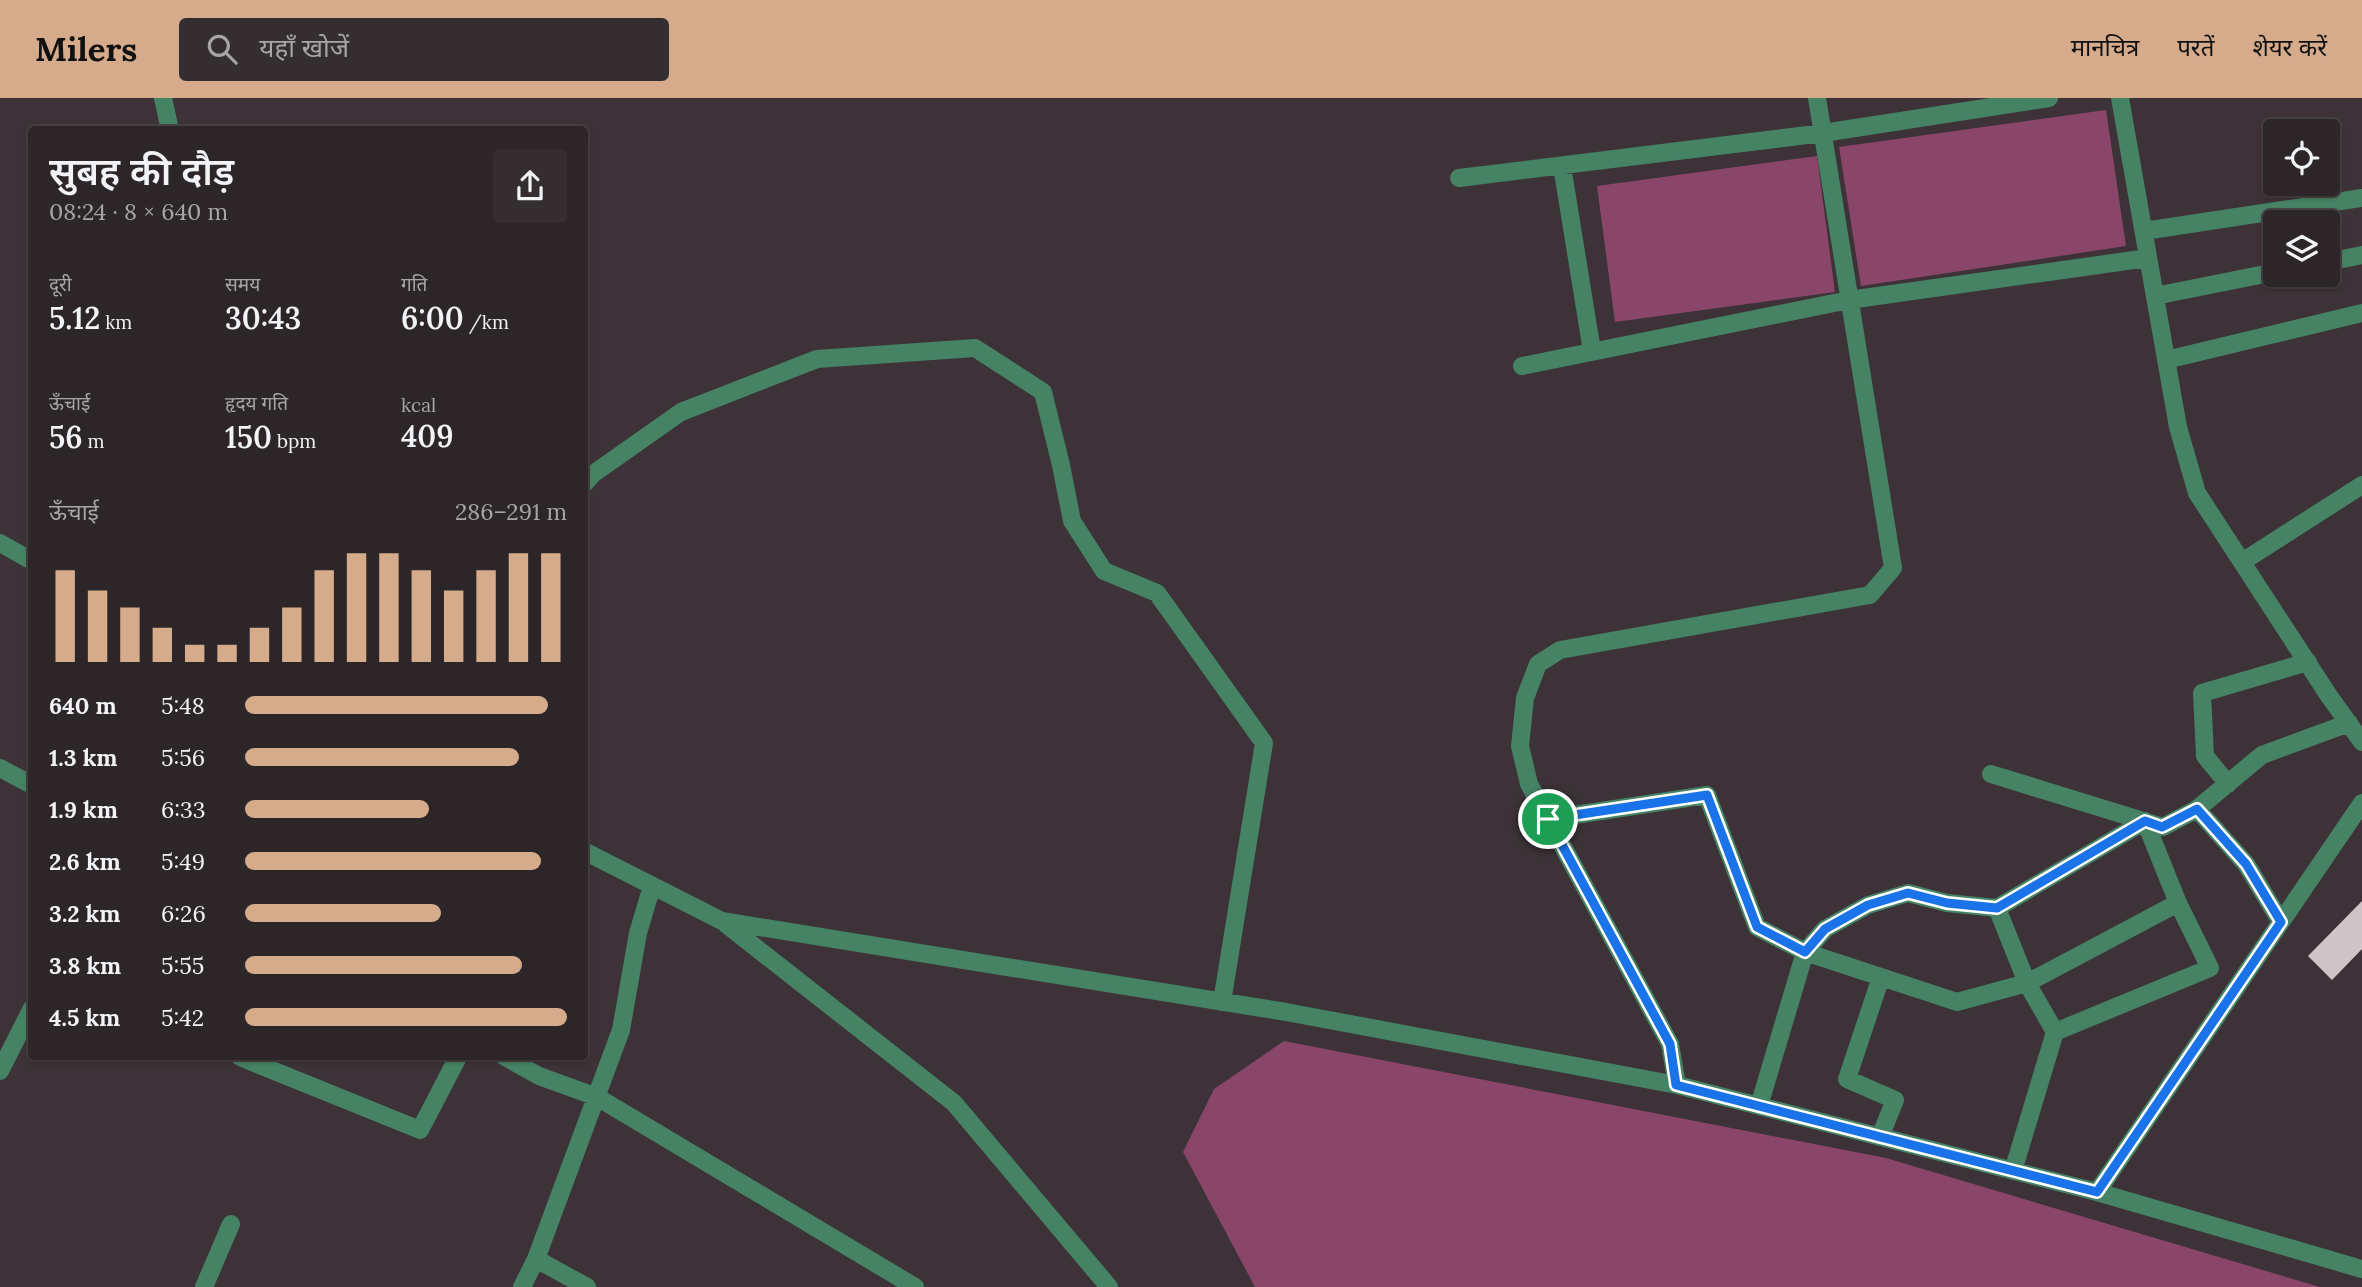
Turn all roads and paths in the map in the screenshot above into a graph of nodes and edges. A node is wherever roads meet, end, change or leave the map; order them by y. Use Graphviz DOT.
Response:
graph roads {
  1 [pos="163,98"];
  2 [pos="1817,98"];
  3 [pos="2049,98"];
  4 [pos="2120,98"];
  5 [pos="169,126"];
  6 [pos="1823,133"];
  7 [pos="1562,166"];
  8 [pos="1459,178"];
  9 [pos="2362,198"];
  10 [pos="2144,231"];
  11 [pos="2362,255"];
  12 [pos="2148,258"];
  13 [pos="2340,260"];
  14 [pos="2263,274"];
  15 [pos="2155,296"];
  16 [pos="1849,300"];
  17 [pos="2362,313"];
  18 [pos="1592,351"];
  19 [pos="2166,360"];
  20 [pos="1522,366"];
  21 [pos="588,480"];
  22 [pos="2362,485"];
  23 [pos="0,543"];
  24 [pos="28,559"];
  25 [pos="2242,562"];
  26 [pos="2308,662"];
  27 [pos="2349,723"];
  28 [pos="2362,742"];
  29 [pos="0,768"];
  30 [pos="1991,774"];
  31 [pos="28,783"];
  32 [pos="2228,783"];
  33 [pos="2362,803"];
  34 [pos="2197,809"];
  35 [pos="1548,819"];
  36 [pos="2145,821"];
  37 [pos="588,853"];
  38 [pos="652,886"];
  39 [pos="2178,903"];
  40 [pos="1997,908"];
  41 [pos="722,921"];
  42 [pos="2281,922"];
  43 [pos="1805,952"];
  44 [pos="1881,977"];
  45 [pos="2027,983"];
  46 [pos="1222,1002"];
  47 [pos="28,1016"];
  48 [pos="2055,1032"];
  49 [pos="247,1060"];
  50 [pos="456,1060"];
  51 [pos="510,1060"];
  52 [pos="0,1071"];
  53 [pos="1676,1085"];
  54 [pos="597,1097"];
  55 [pos="1759,1106"];
  56 [pos="1880,1137"];
  57 [pos="2013,1171"];
  58 [pos="2097,1192"];
  59 [pos="231,1224"];
  60 [pos="536,1259"];
  61 [pos="2362,1269"];
  62 [pos="204,1287"];
  63 [pos="522,1287"];
  64 [pos="587,1287"];
  65 [pos="915,1287"];
  66 [pos="1109,1287"];
  1 -- 5 [label="street"];
  2 -- 6 [label="street"];
  3 -- 6 [label="street"];
  4 -- 10 [label="street"];
  6 -- 7 [label="street"];
  6 -- 16 [label="street"];
  7 -- 8 [label="street"];
  7 -- 18 [label="street"];
  9 -- 10 [label="street"];
  10 -- 12 [label="street"];
  11 -- 13 [label="street"];
  12 -- 15 [label="street"];
  12 -- 16 [label="street"];
  14 -- 15 [label="street"];
  15 -- 19 [label="street"];
  16 -- 18 [label="street"];
  16 -- 35 [label="street"];
  17 -- 19 [label="street"];
  18 -- 20 [label="street"];
  19 -- 25 [label="street"];
  21 -- 46 [label="street"];
  22 -- 25 [label="street"];
  23 -- 24 [label="street"];
  25 -- 26 [label="street"];
  26 -- 27 [label="street"];
  26 -- 32 [label="street"];
  27 -- 28 [label="street"];
  27 -- 32 [label="street"];
  29 -- 31 [label="street"];
  30 -- 36 [label="street"];
  32 -- 34 [label="street"];
  33 -- 42 [label="street"];
  34 -- 36 [label="street"];
  34 -- 42 [label="street"];
  35 -- 43 [label="street"];
  35 -- 53 [label="street"];
  36 -- 39 [label="street"];
  36 -- 40 [label="street"];
  37 -- 38 [label="street"];
  38 -- 41 [label="street"];
  38 -- 54 [label="street"];
  39 -- 45 [label="street"];
  39 -- 48 [label="street"];
  40 -- 43 [label="street"];
  40 -- 45 [label="street"];
  41 -- 46 [label="street"];
  41 -- 66 [label="street"];
  42 -- 58 [label="street"];
  43 -- 44 [label="street"];
  43 -- 55 [label="street"];
  44 -- 45 [label="street"];
  44 -- 56 [label="street"];
  45 -- 48 [label="street"];
  46 -- 53 [label="street"];
  47 -- 52 [label="street"];
  48 -- 57 [label="street"];
  49 -- 50 [label="street"];
  51 -- 54 [label="street"];
  53 -- 55 [label="street"];
  54 -- 60 [label="street"];
  54 -- 65 [label="street"];
  55 -- 56 [label="street"];
  56 -- 57 [label="street"];
  57 -- 58 [label="street"];
  58 -- 61 [label="street"];
  59 -- 62 [label="street"];
  60 -- 63 [label="street"];
  60 -- 64 [label="street"];
}
